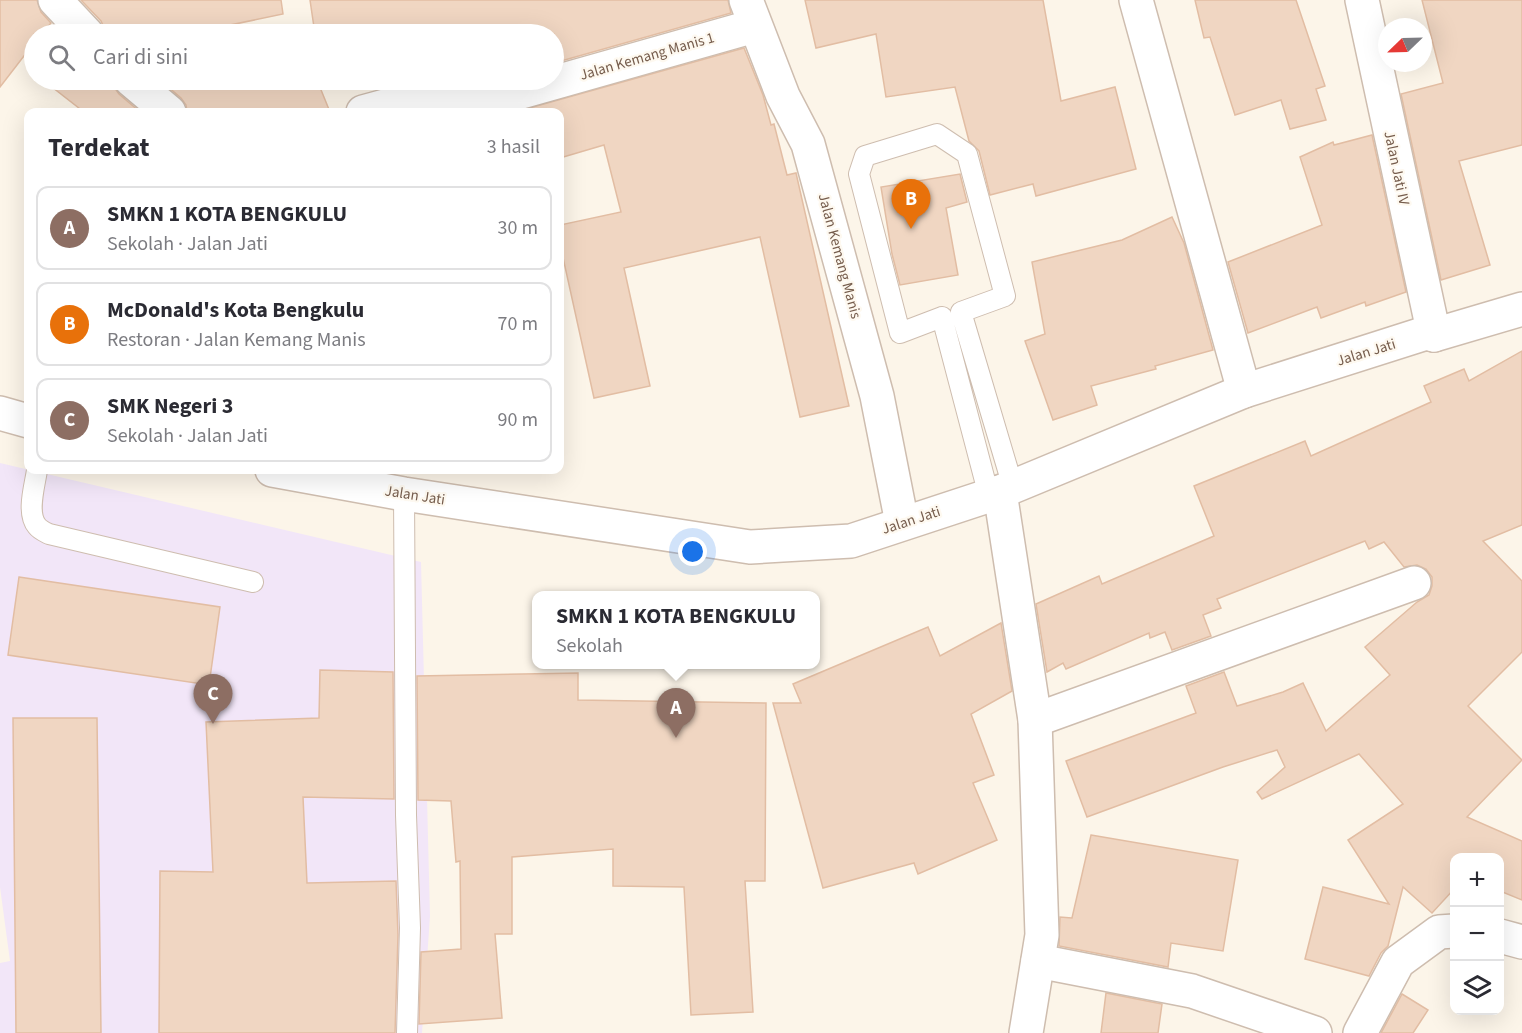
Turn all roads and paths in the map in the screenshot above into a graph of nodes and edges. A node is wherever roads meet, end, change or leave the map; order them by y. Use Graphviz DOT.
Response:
graph roads {
  1 [pos="55,0"];
  2 [pos="1136,0"];
  3 [pos="1362,0"];
  4 [pos="750,13"];
  5 [pos="78,24"];
  6 [pos="564,77"];
  7 [pos="143,90"];
  8 [pos="527,90"];
  9 [pos="164,108"];
  10 [pos="378,108"];
  11 [pos="1522,309"];
  12 [pos="1434,335"];
  13 [pos="1244,391"];
  14 [pos="0,413"];
  15 [pos="24,420"];
  16 [pos="36,474"];
  17 [pos="294,474"];
  18 [pos="1001,492"];
  19 [pos="404,494"];
  20 [pos="902,523"];
  21 [pos="253,582"];
  22 [pos="1414,583"];
  23 [pos="1035,720"];
  24 [pos="1450,931"];
  25 [pos="1504,937"];
  26 [pos="1522,942"];
  27 [pos="1038,961"];
  28 [pos="407,1033"];
  29 [pos="1026,1033"];
  30 [pos="1316,1033"];
  31 [pos="1360,1033"];
  1 -- 5 [label="street"];
  2 -- 13 [label="street"];
  3 -- 12 [label="street, Jalan Jati IV"];
  4 -- 6 [label="street, Jalan Kemang Manis 1"];
  4 -- 20 [label="street, Jalan Kemang Manis"];
  7 -- 9 [label="street"];
  8 -- 10 [label="street, Jalan Kemang Manis 1"];
  11 -- 12 [label="street, Jalan Jati"];
  12 -- 13 [label="street, Jalan Jati"];
  13 -- 18 [label="street, Jalan Jati"];
  14 -- 15 [label="street"];
  16 -- 21 [label="lane"];
  17 -- 19 [label="street, Jalan Jati"];
  18 -- 18 [label="lane"];
  18 -- 20 [label="street, Jalan Jati"];
  18 -- 23 [label="street"];
  19 -- 20 [label="street, Jalan Jati"];
  19 -- 28 [label="lane"];
  22 -- 23 [label="street"];
  23 -- 27 [label="street"];
  24 -- 31 [label="street"];
  25 -- 26 [label="street"];
  27 -- 29 [label="street"];
  27 -- 30 [label="street"];
}
